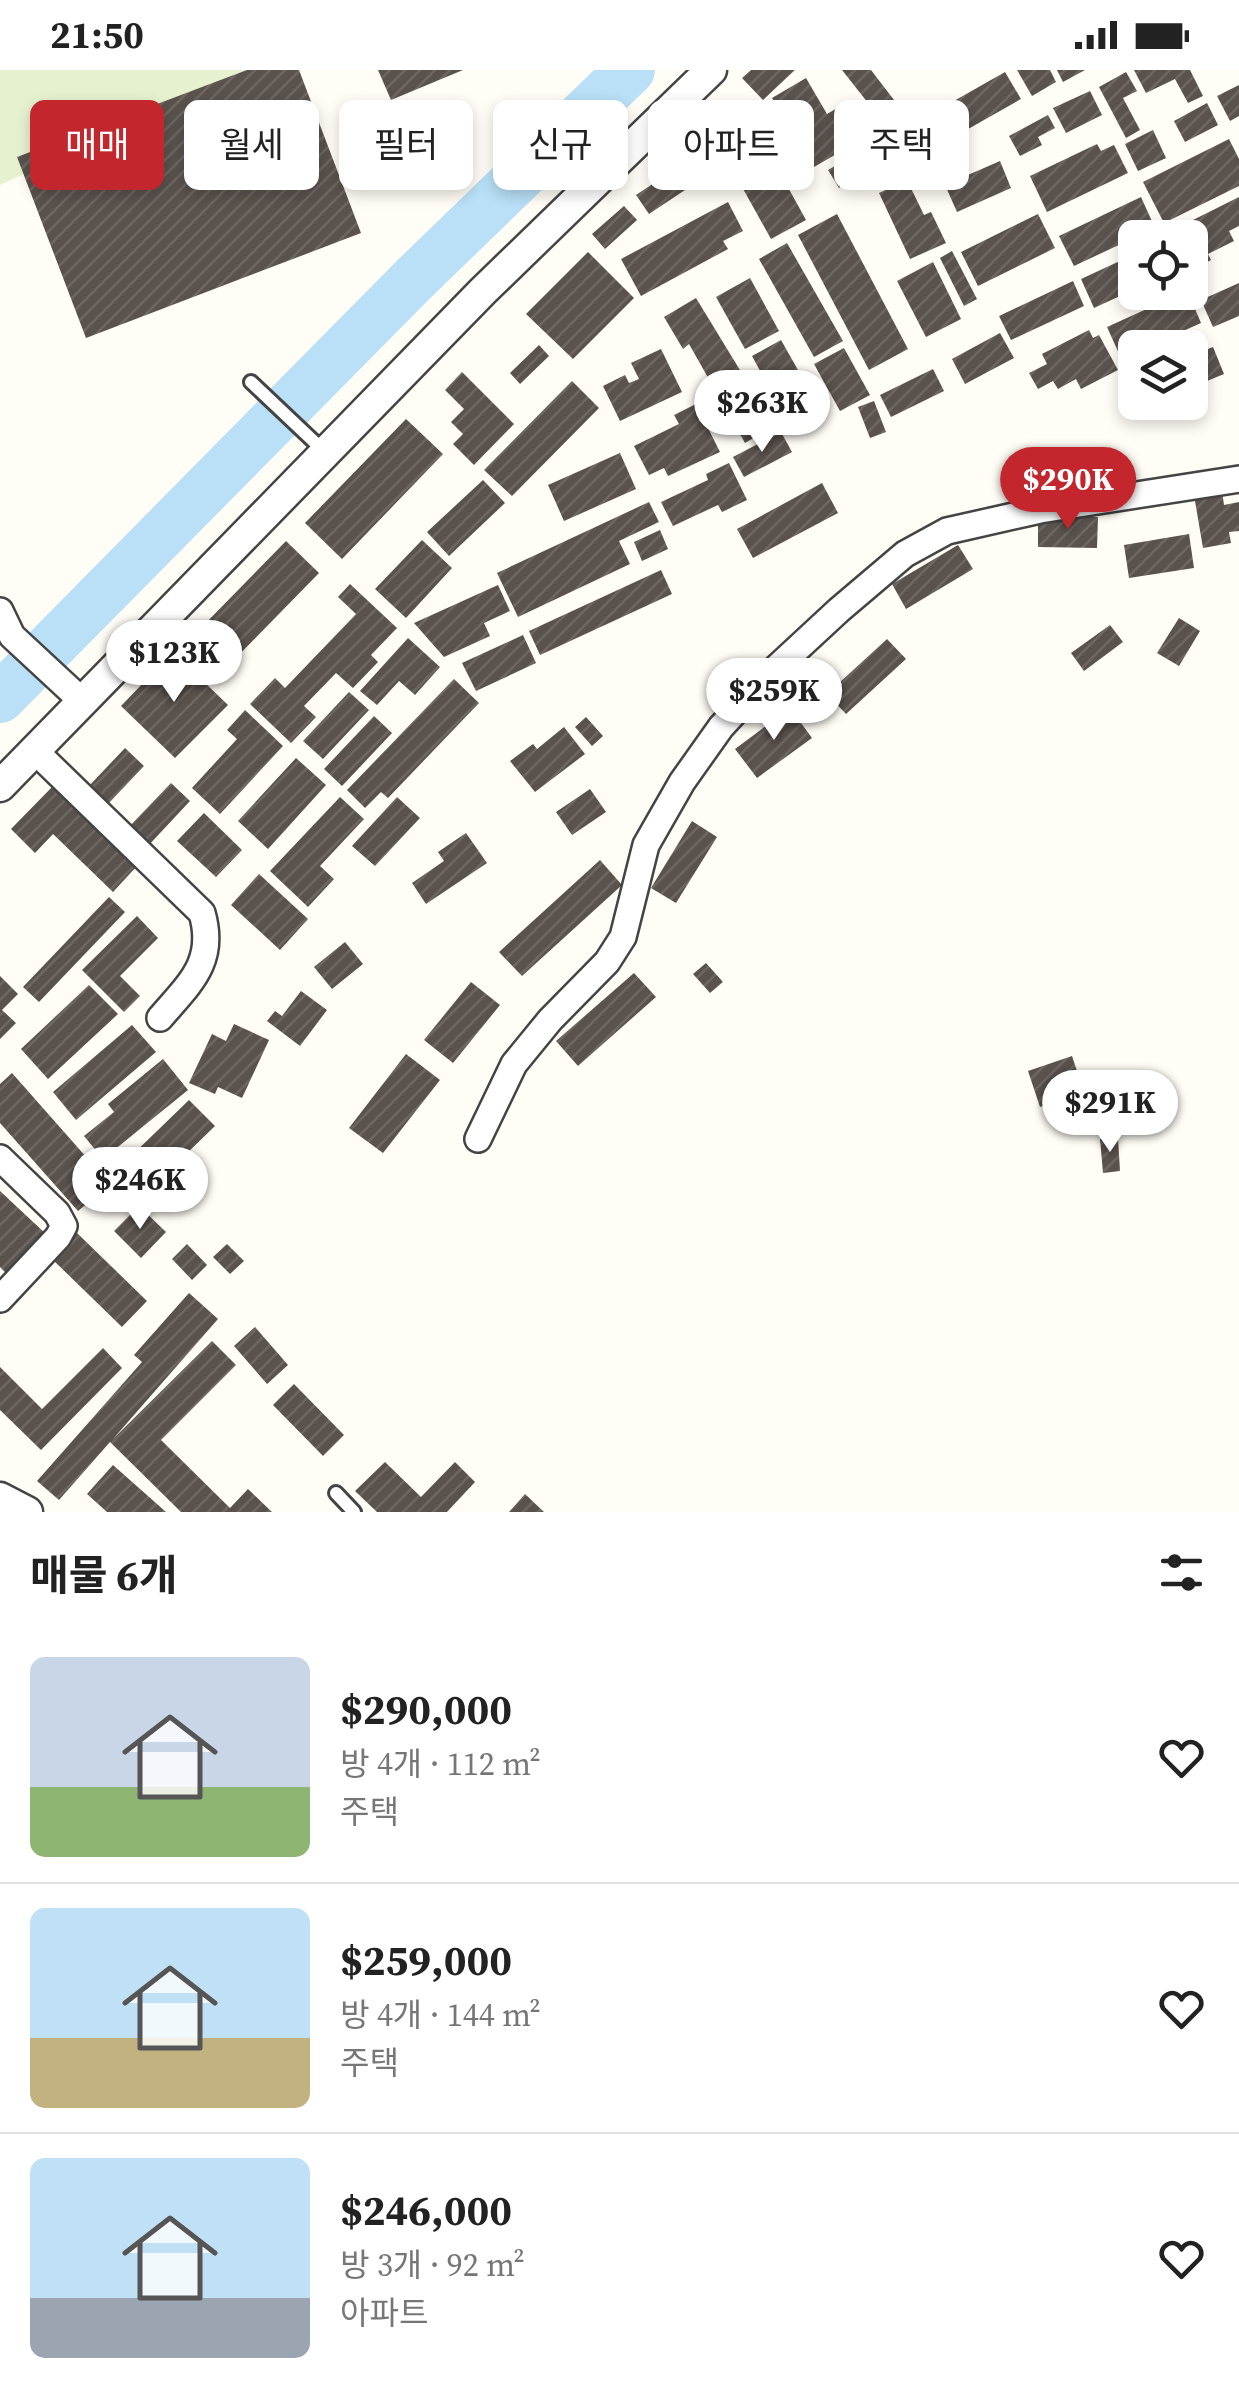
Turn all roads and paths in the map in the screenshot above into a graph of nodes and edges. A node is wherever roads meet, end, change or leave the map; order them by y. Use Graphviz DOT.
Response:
graph roads {
  1 [pos="700,74"];
  2 [pos="251,382"];
  3 [pos="325,452"];
  4 [pos="1239,478"];
  5 [pos="0,611"];
  6 [pos="6,642"];
  7 [pos="81,700"];
  8 [pos="34,750"];
  9 [pos="0,786"];
  10 [pos="160,1018"];
  11 [pos="478,1139"];
  12 [pos="0,1158"];
  13 [pos="0,1299"];
  14 [pos="336,1494"];
  15 [pos="354,1512"];
  1 -- 3 [label="street"];
  2 -- 3 [label="lane"];
  3 -- 7 [label="street"];
  4 -- 11 [label="street"];
  5 -- 6 [label="street"];
  6 -- 7 [label="street"];
  7 -- 8 [label="street"];
  8 -- 9 [label="street"];
  8 -- 10 [label="street"];
  12 -- 13 [label="street"];
  14 -- 15 [label="lane"];
}
